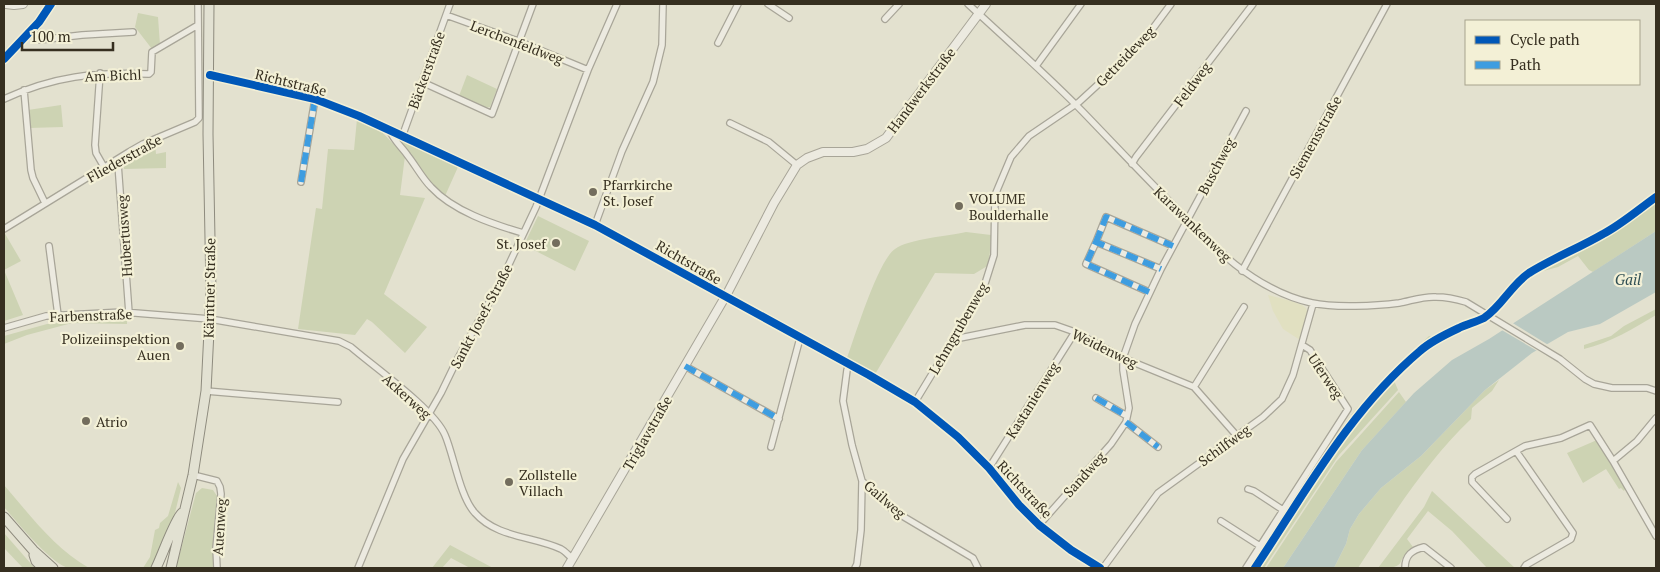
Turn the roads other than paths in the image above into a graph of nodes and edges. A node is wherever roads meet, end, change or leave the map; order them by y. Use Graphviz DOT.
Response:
graph roads {
  1 [pos="8,4"];
  2 [pos="24,4"];
  3 [pos="51,4"];
  4 [pos="198,4"];
  5 [pos="209,4"];
  6 [pos="450,4"];
  7 [pos="533,4"];
  8 [pos="616,4"];
  9 [pos="663,4"];
  10 [pos="738,4"];
  11 [pos="768,4"];
  12 [pos="899,4"];
  13 [pos="968,4"];
  14 [pos="986,4"];
  15 [pos="1082,4"];
  16 [pos="1171,4"];
  17 [pos="1252,4"];
  18 [pos="1387,4"];
  19 [pos="979,14"];
  20 [pos="446,15"];
  21 [pos="789,18"];
  22 [pos="885,19"];
  23 [pos="198,25"];
  24 [pos="133,32"];
  25 [pos="518,41"];
  26 [pos="718,42"];
  27 [pos="1036,66"];
  28 [pos="588,70"];
  29 [pos="100,73"];
  30 [pos="210,75"];
  31 [pos="422,82"];
  32 [pos="24,90"];
  33 [pos="4,99"];
  34 [pos="314,99"];
  35 [pos="1075,104"];
  36 [pos="1246,111"];
  37 [pos="730,123"];
  38 [pos="390,131"];
  39 [pos="402,137"];
  40 [pos="116,160"];
  41 [pos="1132,164"];
  42 [pos="797,165"];
  43 [pos="104,167"];
  44 [pos="301,182"];
  45 [pos="539,200"];
  46 [pos="44,203"];
  47 [pos="1188,221"];
  48 [pos="595,226"];
  49 [pos="4,229"];
  50 [pos="523,233"];
  51 [pos="1096,242"];
  52 [pos="49,246"];
  53 [pos="1173,246"];
  54 [pos="1161,269"];
  55 [pos="1242,270"];
  56 [pos="1149,292"];
  57 [pos="725,297"];
  58 [pos="1313,304"];
  59 [pos="1244,307"];
  60 [pos="129,312"];
  61 [pos="58,315"];
  62 [pos="210,319"];
  63 [pos="4,328"];
  64 [pos="1075,332"];
  65 [pos="800,338"];
  66 [pos="954,339"];
  67 [pos="1302,345"];
  68 [pos="1123,358"];
  69 [pos="849,364"];
  70 [pos="685,366"];
  71 [pos="1194,387"];
  72 [pos="206,391"];
  73 [pos="1656,391"];
  74 [pos="1656,397"];
  75 [pos="1096,398"];
  76 [pos="338,402"];
  77 [pos="915,402"];
  78 [pos="429,412"];
  79 [pos="1656,418"];
  80 [pos="779,419"];
  81 [pos="1127,419"];
  82 [pos="1237,436"];
  83 [pos="771,447"];
  84 [pos="1158,447"];
  85 [pos="1516,450"];
  86 [pos="1613,461"];
  87 [pos="989,468"];
  88 [pos="193,475"];
  89 [pos="862,481"];
  90 [pos="1248,489"];
  91 [pos="1283,510"];
  92 [pos="184,511"];
  93 [pos="4,517"];
  94 [pos="1507,519"];
  95 [pos="1221,521"];
  96 [pos="1039,525"];
  97 [pos="1656,536"];
  98 [pos="1260,546"];
  99 [pos="33,550"];
  100 [pos="573,559"];
  101 [pos="43,568"];
  102 [pos="53,568"];
  103 [pos="60,568"];
  104 [pos="156,568"];
  105 [pos="170,568"];
  106 [pos="217,568"];
  107 [pos="358,568"];
  108 [pos="567,568"];
  109 [pos="855,568"];
  110 [pos="978,568"];
  111 [pos="1101,568"];
  112 [pos="1246,568"];
  113 [pos="1405,568"];
  114 [pos="1451,568"];
  115 [pos="1524,568"];
  1 -- 2 [label="street"];
  3 -- 24 [label="street"];
  4 -- 23 [label="street, Fliederstraße"];
  5 -- 30 [label="main road, Kärntner Straße"];
  6 -- 20 [label="street, Bäckerstraße"];
  7 -- 25 [label="street"];
  8 -- 28 [label="street, Sankt Josef-Straße"];
  9 -- 48 [label="street"];
  10 -- 26 [label="street"];
  11 -- 21 [label="street"];
  12 -- 22 [label="street"];
  13 -- 19 [label="street, Karawankenweg"];
  14 -- 19 [label="street, Handwerkstraße"];
  15 -- 27 [label="street"];
  16 -- 35 [label="street, Getreideweg"];
  17 -- 41 [label="street, Feldweg"];
  18 -- 55 [label="street, Siemensstraße"];
  19 -- 27 [label="street, Karawankenweg"];
  19 -- 42 [label="street, Handwerkstraße"];
  20 -- 25 [label="street, Lerchenfeldweg"];
  20 -- 31 [label="street, Bäckerstraße"];
  23 -- 29 [label="street, Am Bichl"];
  23 -- 40 [label="street, Fliederstraße"];
  25 -- 28 [label="street, Lerchenfeldweg"];
  25 -- 31 [label="street"];
  27 -- 35 [label="street, Karawankenweg"];
  28 -- 45 [label="street, Sankt Josef-Straße"];
  29 -- 32 [label="street, Am Bichl"];
  29 -- 43 [label="street"];
  30 -- 34 [label="street, Richtstraße"];
  30 -- 62 [label="main road, Kärntner Straße"];
  31 -- 39 [label="street, Bäckerstraße"];
  32 -- 33 [label="street, Am Bichl"];
  32 -- 46 [label="street"];
  34 -- 38 [label="street, Richtstraße"];
  34 -- 44 [label="street"];
  35 -- 41 [label="street, Karawankenweg"];
  35 -- 66 [label="street, Lehmgrubenweg"];
  36 -- 47 [label="street, Buschweg"];
  37 -- 42 [label="street"];
  38 -- 39 [label="street, Richtstraße"];
  38 -- 50 [label="street"];
  39 -- 45 [label="street, Richtstraße"];
  40 -- 43 [label="street, Fliederstraße"];
  40 -- 60 [label="street, Hubertusweg"];
  41 -- 47 [label="street, Karawankenweg"];
  42 -- 57 [label="street"];
  43 -- 46 [label="street, Fliederstraße"];
  45 -- 48 [label="street, Richtstraße"];
  45 -- 50 [label="street, Sankt Josef-Straße"];
  46 -- 49 [label="street, Fliederstraße"];
  47 -- 53 [label="street"];
  47 -- 55 [label="street, Karawankenweg"];
  48 -- 57 [label="street, Richtstraße"];
  50 -- 78 [label="street, Sankt Josef-Straße"];
  51 -- 53 [label="street"];
  51 -- 54 [label="street"];
  51 -- 56 [label="street"];
  52 -- 61 [label="street"];
  53 -- 54 [label="street"];
  54 -- 56 [label="street"];
  55 -- 58 [label="street, Karawankenweg"];
  56 -- 68 [label="street"];
  57 -- 65 [label="street, Richtstraße"];
  57 -- 70 [label="street, Triglavstraße"];
  58 -- 67 [label="street, Schilfweg"];
  58 -- 73 [label="street, Karawankenweg"];
  59 -- 71 [label="street"];
  60 -- 61 [label="street, Farbenstraße"];
  60 -- 62 [label="street, Farbenstraße"];
  61 -- 63 [label="street, Farbenstraße"];
  62 -- 72 [label="main road, Kärntner Straße"];
  62 -- 78 [label="street, Ackerweg"];
  64 -- 66 [label="street, Weidenweg"];
  64 -- 68 [label="street, Weidenweg"];
  64 -- 87 [label="street, Kastanienweg"];
  65 -- 69 [label="street, Richtstraße"];
  65 -- 80 [label="street"];
  66 -- 77 [label="street, Lehmgrubenweg"];
  67 -- 82 [label="street, Schilfweg"];
  67 -- 91 [label="street, Uferweg"];
  68 -- 71 [label="street, Weidenweg"];
  68 -- 81 [label="street"];
  69 -- 77 [label="street, Richtstraße"];
  69 -- 89 [label="street, Gailweg"];
  70 -- 80 [label="street"];
  70 -- 100 [label="street, Triglavstraße"];
  71 -- 82 [label="street, Weidenweg"];
  72 -- 76 [label="street"];
  72 -- 88 [label="main road, Kärntner Straße"];
  73 -- 74 [label="street"];
  75 -- 81 [label="street"];
  77 -- 87 [label="street, Richtstraße"];
  78 -- 100 [label="street, Ackerweg"];
  78 -- 107 [label="street, Sankt Josef-Straße"];
  79 -- 86 [label="street"];
  80 -- 83 [label="street"];
  81 -- 84 [label="street"];
  81 -- 96 [label="street, Sandweg"];
  82 -- 111 [label="street, Schilfweg"];
  85 -- 86 [label="street"];
  85 -- 94 [label="street"];
  85 -- 115 [label="street"];
  86 -- 97 [label="street"];
  87 -- 96 [label="street, Richtstraße"];
  88 -- 92 [label="main road, Kärntner Straße"];
  88 -- 106 [label="street, Auenweg"];
  89 -- 109 [label="street"];
  89 -- 110 [label="street, Gailweg"];
  90 -- 91 [label="street"];
  91 -- 98 [label="street, Uferweg"];
  92 -- 104 [label="main road"];
  92 -- 105 [label="main road, Kärntner Straße"];
  93 -- 99 [label="main road"];
  95 -- 98 [label="street"];
  96 -- 111 [label="street, Richtstraße"];
  98 -- 112 [label="street, Uferweg"];
  99 -- 101 [label="main road"];
  99 -- 102 [label="main road"];
  100 -- 108 [label="street, Triglavstraße"];
  102 -- 103 [label="main road"];
  113 -- 114 [label="street"];
}
